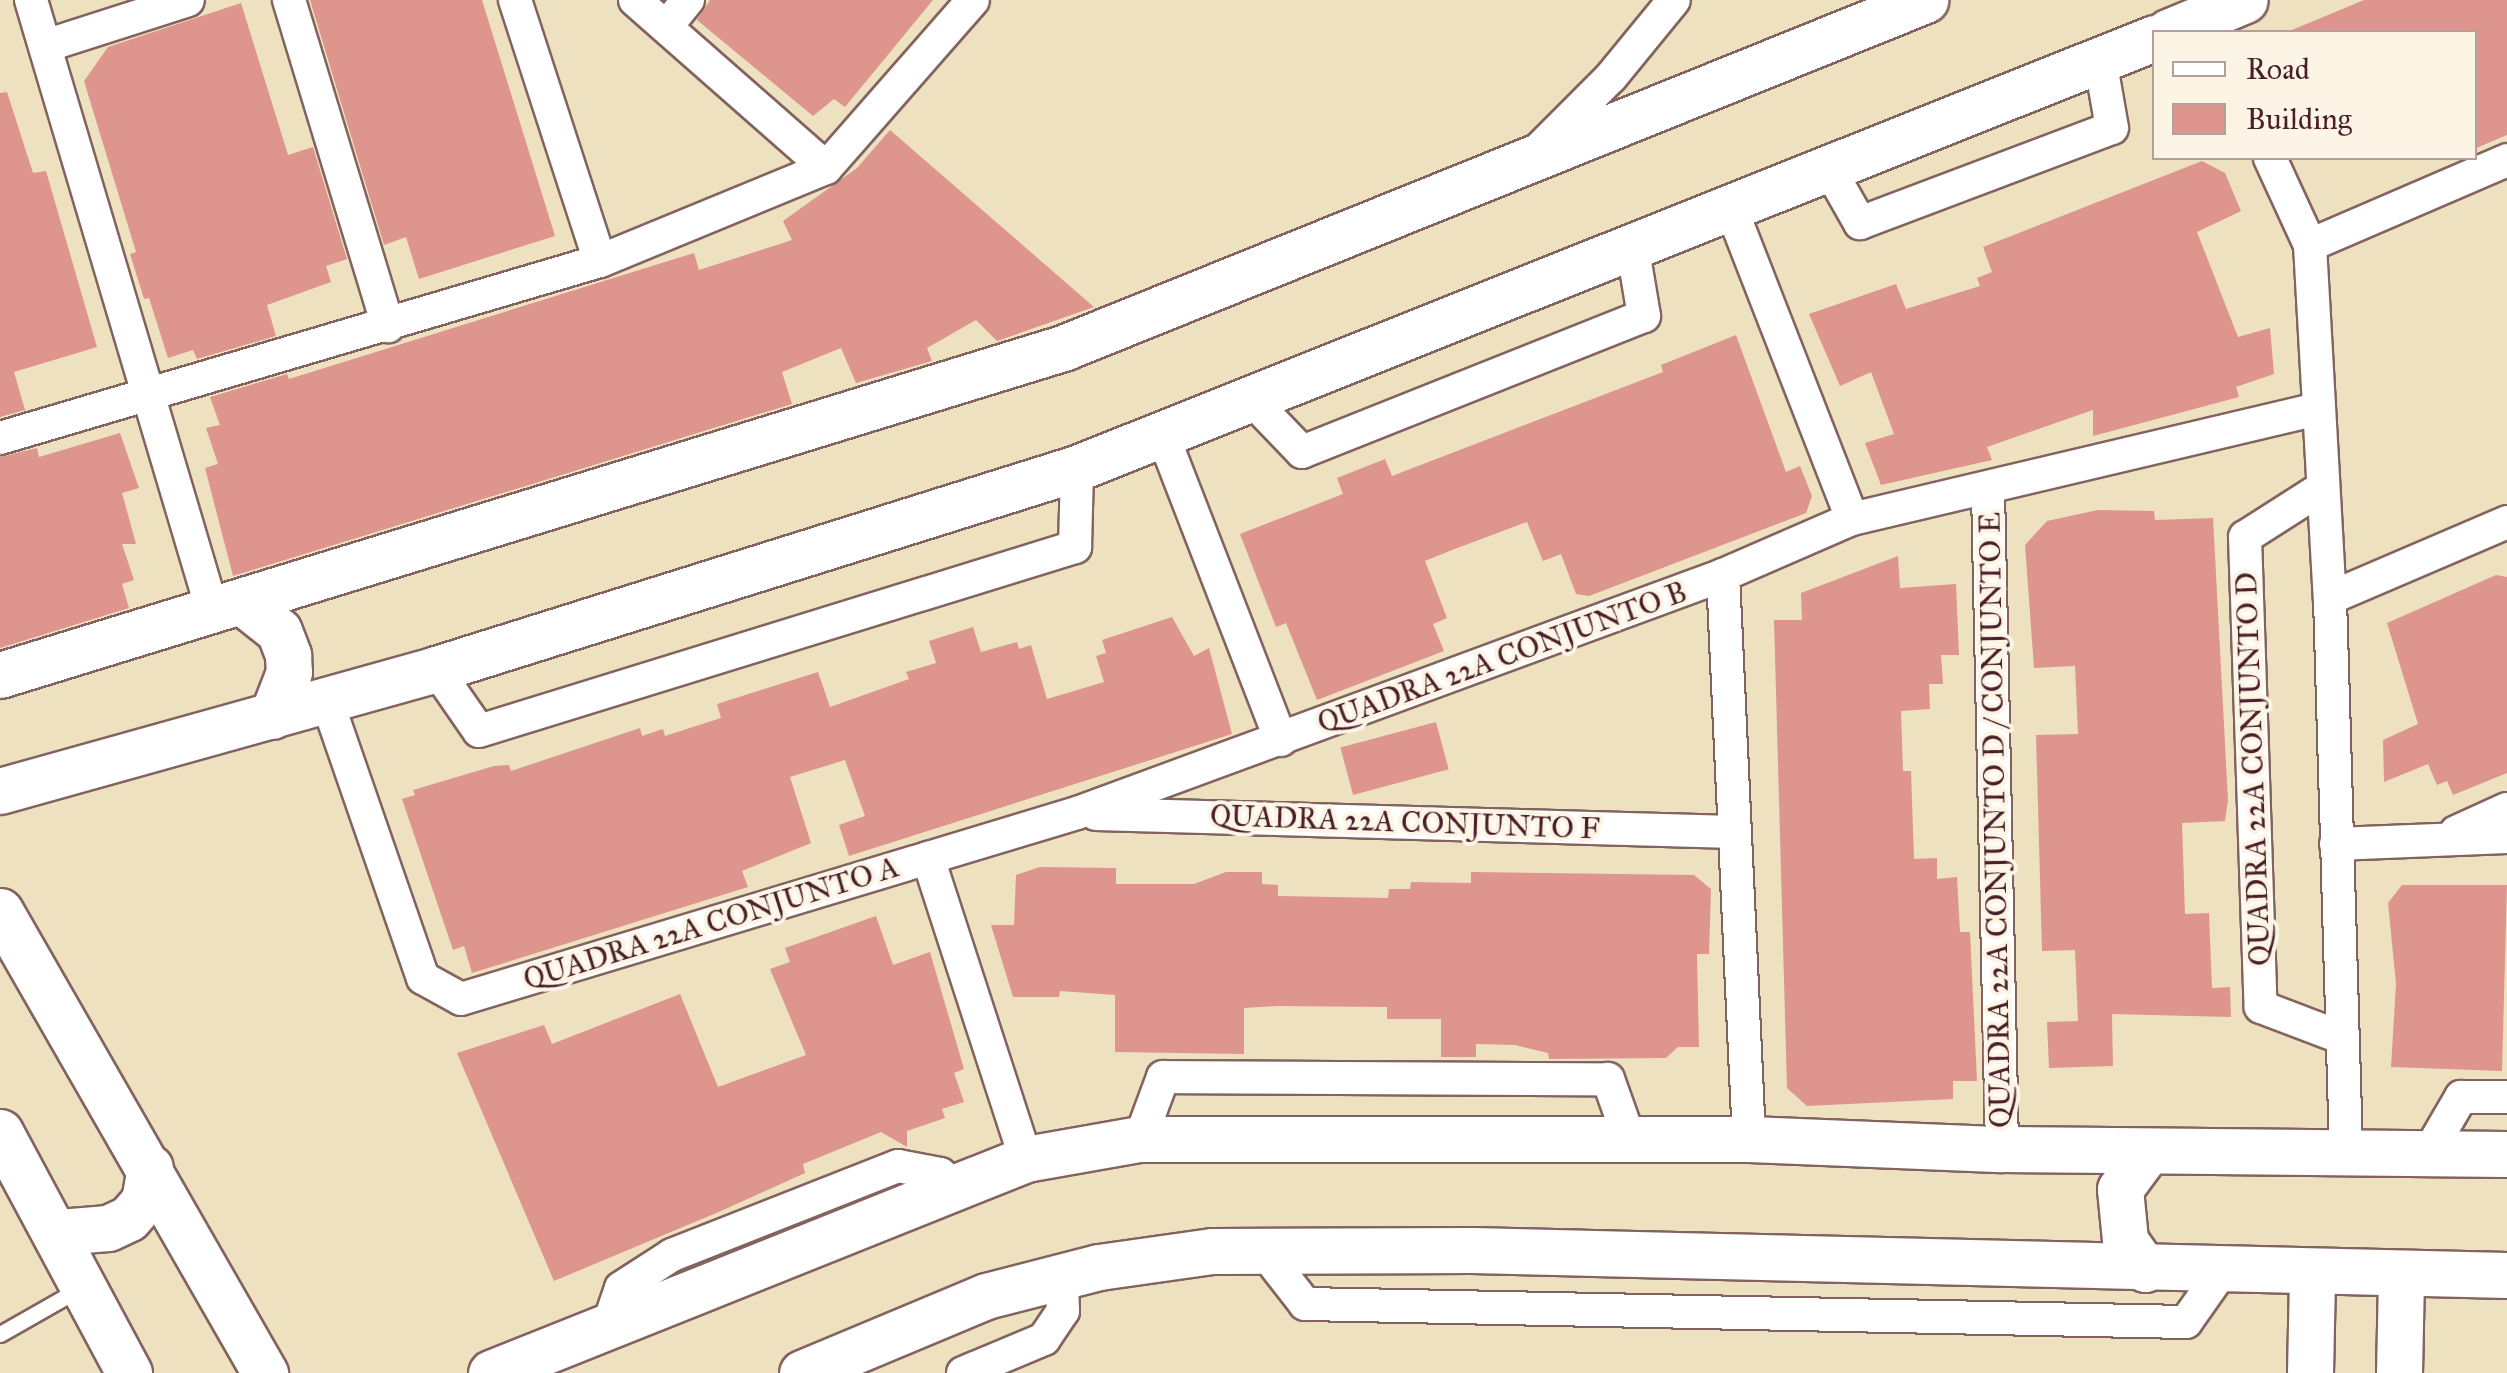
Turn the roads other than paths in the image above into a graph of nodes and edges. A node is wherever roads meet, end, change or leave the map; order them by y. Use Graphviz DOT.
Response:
graph roads {
  1 [pos="31,0"];
  2 [pos="188,0"];
  3 [pos="289,0"];
  4 [pos="515,0"];
  5 [pos="634,0"];
  6 [pos="688,0"];
  7 [pos="973,0"];
  8 [pos="1674,0"];
  9 [pos="1925,0"];
  10 [pos="666,28"];
  11 [pos="2152,39"];
  12 [pos="45,46"];
  13 [pos="2100,59"];
  14 [pos="1536,152"];
  15 [pos="2271,160"];
  16 [pos="2507,160"];
  17 [pos="1827,165"];
  18 [pos="826,168"];
  19 [pos="1729,203"];
  20 [pos="1632,244"];
  21 [pos="2310,245"];
  22 [pos="600,262"];
  23 [pos="388,326"];
  24 [pos="148,396"];
  25 [pos="1252,400"];
  26 [pos="2316,409"];
  27 [pos="1163,436"];
  28 [pos="0,438"];
  29 [pos="1077,468"];
  30 [pos="2322,488"];
  31 [pos="1988,490"];
  32 [pos="1852,519"];
  33 [pos="2507,522"];
  34 [pos="1723,575"];
  35 [pos="2330,598"];
  36 [pos="227,605"];
  37 [pos="436,668"];
  38 [pos="0,675"];
  39 [pos="327,701"];
  40 [pos="272,716"];
  41 [pos="1281,740"];
  42 [pos="0,791"];
  43 [pos="2507,809"];
  44 [pos="1077,813"];
  45 [pos="1734,832"];
  46 [pos="2450,835"];
  47 [pos="2507,837"];
  48 [pos="2336,844"];
  49 [pos="928,858"];
  50 [pos="0,911"];
  51 [pos="2340,1037"];
  52 [pos="2507,1097"];
  53 [pos="0,1132"];
  54 [pos="1629,1138"];
  55 [pos="1140,1139"];
  56 [pos="1749,1139"];
  57 [pos="2002,1149"];
  58 [pos="2148,1150"];
  59 [pos="2346,1150"];
  60 [pos="2430,1152"];
  61 [pos="2507,1154"];
  62 [pos="1026,1159"];
  63 [pos="150,1168"];
  64 [pos="59,1232"];
  65 [pos="1263,1250"];
  66 [pos="2145,1268"];
  67 [pos="2222,1271"];
  68 [pos="2312,1274"];
  69 [pos="2401,1275"];
  70 [pos="1062,1276"];
  71 [pos="2500,1284"];
  72 [pos="86,1285"];
  73 [pos="0,1334"];
  74 [pos="130,1373"];
  75 [pos="265,1373"];
  76 [pos="491,1373"];
  77 [pos="802,1373"];
  78 [pos="963,1373"];
  79 [pos="2310,1373"];
  80 [pos="2399,1373"];
  1 -- 12 [label="street"];
  2 -- 12 [label="street"];
  3 -- 23 [label="street"];
  4 -- 22 [label="street"];
  5 -- 10 [label="street"];
  6 -- 10 [label="street"];
  7 -- 18 [label="street"];
  8 -- 14 [label="street"];
  9 -- 14 [label="street"];
  10 -- 18 [label="street"];
  11 -- 13 [label="street"];
  12 -- 24 [label="street"];
  13 -- 17 [label="street"];
  13 -- 17 [label="street"];
  14 -- 36 [label="street"];
  15 -- 21 [label="street"];
  16 -- 21 [label="street"];
  17 -- 19 [label="street"];
  18 -- 22 [label="street"];
  19 -- 20 [label="street"];
  19 -- 32 [label="street"];
  20 -- 25 [label="street"];
  20 -- 25 [label="street"];
  21 -- 26 [label="street"];
  22 -- 23 [label="street"];
  23 -- 24 [label="street"];
  24 -- 28 [label="street"];
  24 -- 36 [label="street"];
  25 -- 27 [label="street"];
  26 -- 30 [label="street"];
  26 -- 31 [label="street, QUADRA 22A CONJUNTO B"];
  27 -- 29 [label="street"];
  27 -- 41 [label="street"];
  29 -- 37 [label="street"];
  29 -- 37 [label="street"];
  30 -- 35 [label="street"];
  30 -- 51 [label="street, QUADRA 22A CONJUNTO D"];
  31 -- 32 [label="street, QUADRA 22A CONJUNTO B"];
  31 -- 57 [label="street, QUADRA 22A CONJUNTO D / CONJUNTO E"];
  32 -- 34 [label="street, QUADRA 22A CONJUNTO B"];
  33 -- 35 [label="street"];
  34 -- 41 [label="street, QUADRA 22A CONJUNTO B"];
  34 -- 45 [label="street"];
  35 -- 48 [label="street"];
  36 -- 38 [label="street"];
  36 -- 40 [label="street"];
  37 -- 39 [label="street"];
  39 -- 40 [label="street"];
  39 -- 49 [label="street, QUADRA 22A CONJUNTO A"];
  40 -- 42 [label="street"];
  41 -- 44 [label="street, QUADRA 22A CONJUNTO A"];
  43 -- 46 [label="street"];
  44 -- 45 [label="street, QUADRA 22A CONJUNTO F"];
  44 -- 49 [label="street, QUADRA 22A CONJUNTO A"];
  45 -- 56 [label="street"];
  46 -- 47 [label="street"];
  46 -- 48 [label="street"];
  48 -- 51 [label="street"];
  49 -- 62 [label="street"];
  50 -- 63 [label="street"];
  51 -- 59 [label="street"];
  52 -- 60 [label="street"];
  53 -- 64 [label="street"];
  54 -- 55 [label="street"];
  54 -- 55 [label="street"];
  54 -- 56 [label="street"];
  55 -- 62 [label="street"];
  56 -- 57 [label="street"];
  57 -- 58 [label="street"];
  58 -- 59 [label="street"];
  58 -- 66 [label="street"];
  59 -- 60 [label="street"];
  60 -- 61 [label="street"];
  62 -- 76 [label="street"];
  63 -- 64 [label="street"];
  63 -- 75 [label="street"];
  64 -- 72 [label="street"];
  65 -- 66 [label="street"];
  65 -- 67 [label="street"];
  65 -- 70 [label="street"];
  66 -- 67 [label="street"];
  67 -- 68 [label="street"];
  68 -- 69 [label="street"];
  68 -- 79 [label="street"];
  69 -- 71 [label="street"];
  69 -- 80 [label="street"];
  70 -- 77 [label="street"];
  70 -- 78 [label="street"];
  72 -- 73 [label="lane"];
  72 -- 74 [label="street"];
}
